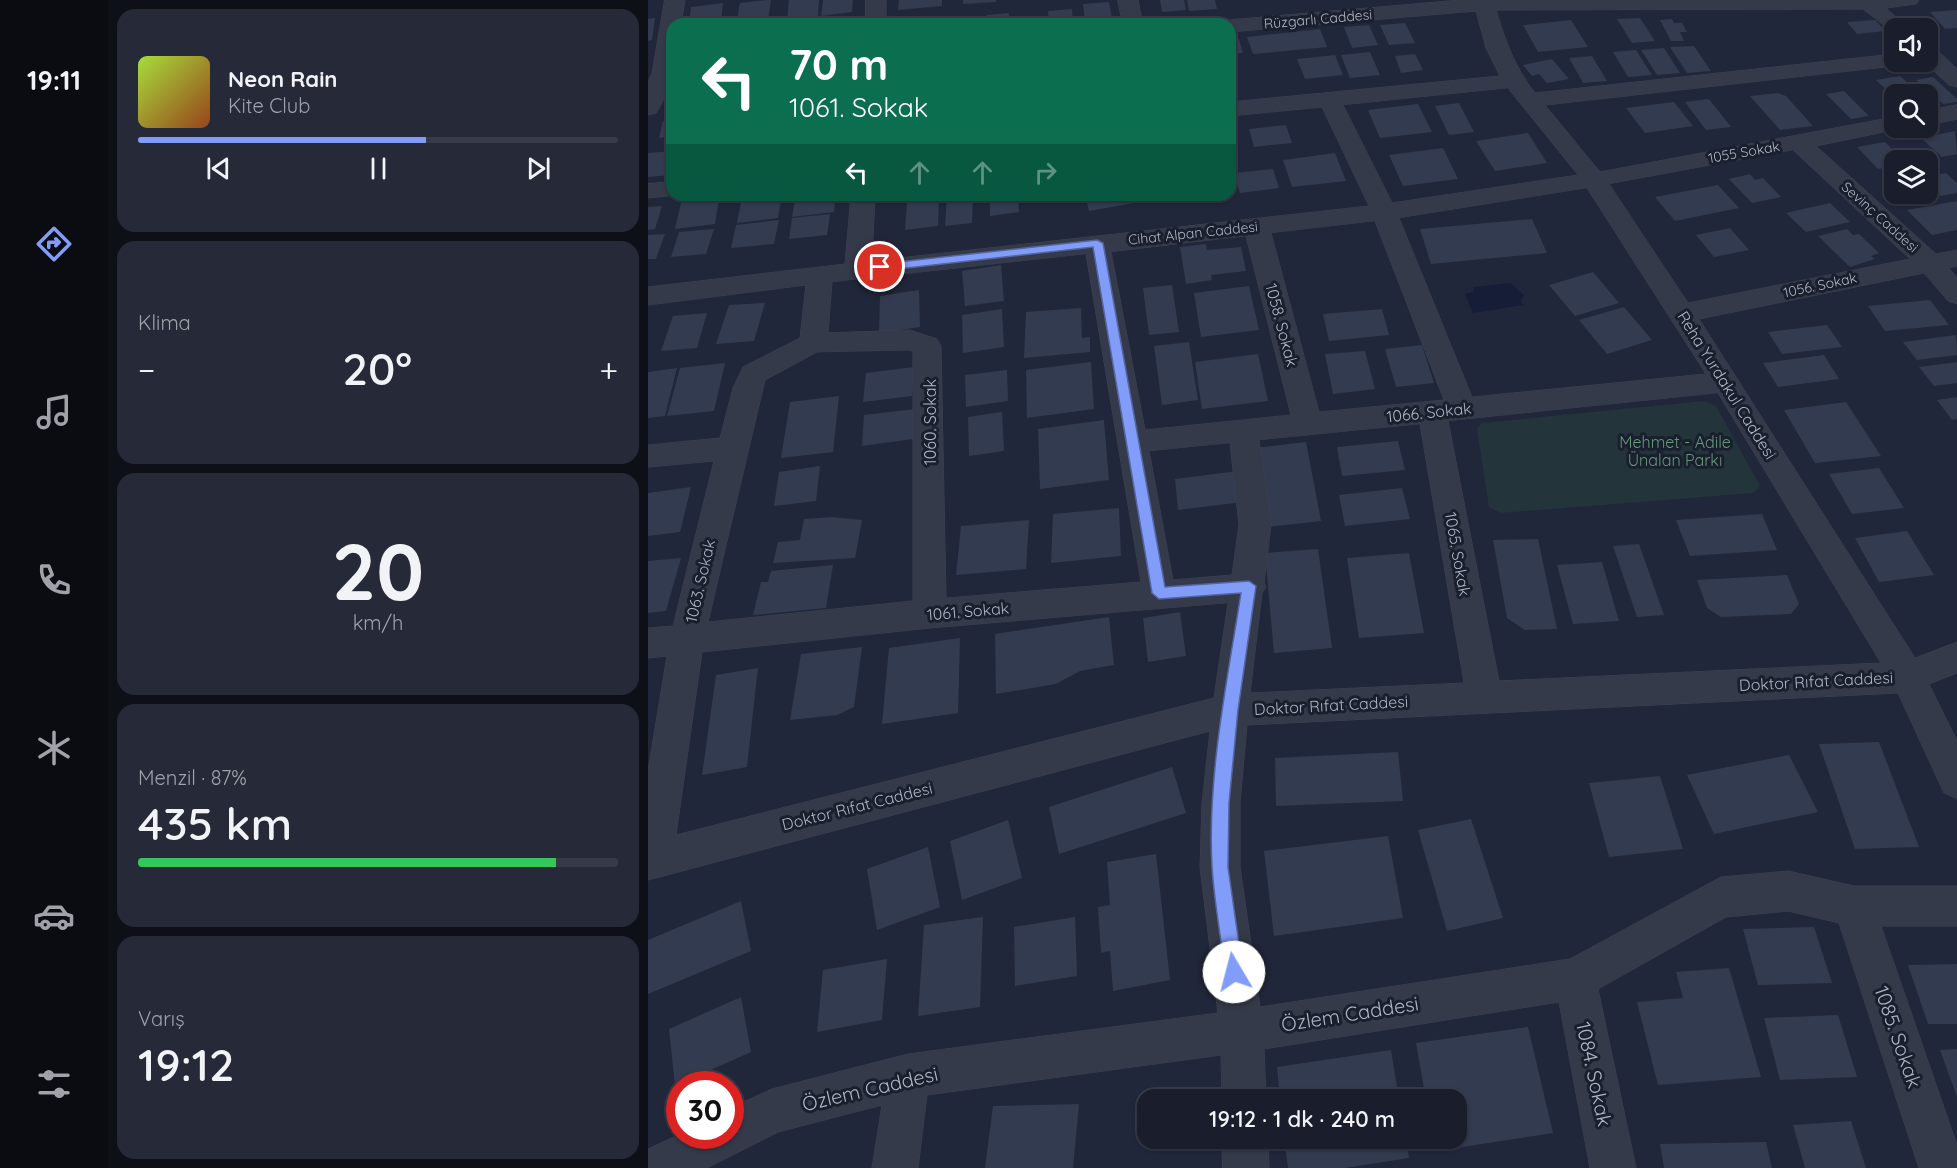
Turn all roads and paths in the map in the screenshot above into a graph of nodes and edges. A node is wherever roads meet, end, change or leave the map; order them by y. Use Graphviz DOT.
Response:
graph roads {
  1 [pos="675,0"];
  2 [pos="876,0"];
  3 [pos="1128,0"];
  4 [pos="1909,0"];
  5 [pos="1866,1"];
  6 [pos="1484,2"];
  7 [pos="673,18"];
  8 [pos="876,18"];
  9 [pos="1132,18"];
  10 [pos="1886,18"];
  11 [pos="1236,25"];
  12 [pos="1884,61"];
  13 [pos="1938,64"];
  14 [pos="666,76"];
  15 [pos="1957,80"];
  16 [pos="1521,91"];
  17 [pos="1329,99"];
  18 [pos="648,108"];
  19 [pos="1236,108"];
  20 [pos="1957,112"];
  21 [pos="1938,116"];
  22 [pos="1884,126"];
  23 [pos="1798,142"];
  24 [pos="1593,179"];
  25 [pos="666,190"];
  26 [pos="648,191"];
  27 [pos="863,201"];
  28 [pos="1384,212"];
  29 [pos="1256,226"];
  30 [pos="1097,243"];
  31 [pos="1957,258"];
  32 [pos="1930,263"];
  33 [pos="858,270"];
  34 [pos="820,274"];
  35 [pos="1957,295"];
  36 [pos="648,296"];
  37 [pos="1682,313"];
  38 [pos="813,343"];
  39 [pos="1726,382"];
  40 [pos="1447,410"];
  41 [pos="1308,424"];
  42 [pos="1243,431"];
  43 [pos="1132,442"];
  44 [pos="731,448"];
  45 [pos="648,456"];
  46 [pos="1249,586"];
  47 [pos="1159,593"];
  48 [pos="930,615"];
  49 [pos="687,639"];
  50 [pos="648,644"];
  51 [pos="1957,657"];
  52 [pos="1908,677"];
  53 [pos="1484,696"];
  54 [pos="1230,710"];
  55 [pos="1957,781"];
  56 [pos="651,860"];
  57 [pos="1854,906"];
  58 [pos="1957,906"];
  59 [pos="1575,979"];
  60 [pos="1242,1031"];
  61 [pos="908,1076"];
  62 [pos="1244,1089"];
  63 [pos="744,1125"];
  64 [pos="697,1149"];
  65 [pos="1245,1149"];
  66 [pos="658,1168"];
  67 [pos="895,1168"];
  68 [pos="1246,1168"];
  69 [pos="1613,1168"];
  70 [pos="1942,1168"];
  1 -- 7 [label="street"];
  2 -- 8 [label="street"];
  3 -- 9 [label="street"];
  4 -- 5 [label="street, Rüzgarlı Caddesi"];
  5 -- 6 [label="street, Rüzgarlı Caddesi"];
  5 -- 10 [label="street"];
  6 -- 11 [label="street, Rüzgarlı Caddesi"];
  6 -- 16 [label="street, Reha Yurdakul Caddesi"];
  12 -- 16 [label="street"];
  13 -- 15 [label="street"];
  14 -- 18 [label="street"];
  16 -- 17 [label="street"];
  16 -- 24 [label="street, Reha Yurdakul Caddesi"];
  17 -- 19 [label="street"];
  17 -- 28 [label="street, 1065. Sokak"];
  20 -- 21 [label="street"];
  22 -- 23 [label="street, 1055 Sokak"];
  23 -- 24 [label="street, 1055 Sokak"];
  23 -- 32 [label="street, Sevinç Caddesi"];
  24 -- 28 [label="street, Cihat Alpan Caddesi"];
  24 -- 37 [label="street, Reha Yurdakul Caddesi"];
  25 -- 26 [label="street"];
  27 -- 33 [label="street"];
  28 -- 29 [label="street, Cihat Alpan Caddesi"];
  28 -- 40 [label="street, 1065. Sokak"];
  29 -- 30 [label="street, Cihat Alpan Caddesi"];
  29 -- 41 [label="street, 1058. Sokak"];
  30 -- 33 [label="street, Cihat Alpan Caddesi"];
  30 -- 43 [label="street"];
  31 -- 32 [label="street, 1056. Sokak"];
  32 -- 35 [label="street, Sevinç Caddesi"];
  32 -- 37 [label="street, 1056. Sokak"];
  33 -- 34 [label="street, Cihat Alpan Caddesi"];
  34 -- 36 [label="street, Cihat Alpan Caddesi"];
  34 -- 38 [label="street"];
  37 -- 39 [label="street, Reha Yurdakul Caddesi"];
  38 -- 44 [label="street, 1063. Sokak"];
  38 -- 48 [label="street, 1060. Sokak"];
  39 -- 40 [label="street, 1066. Sokak"];
  39 -- 52 [label="street, Reha Yurdakul Caddesi"];
  40 -- 41 [label="street, 1066. Sokak"];
  40 -- 53 [label="street, 1065. Sokak"];
  41 -- 42 [label="street, 1066. Sokak"];
  42 -- 43 [label="street, 1066. Sokak"];
  42 -- 46 [label="street"];
  43 -- 47 [label="street"];
  44 -- 45 [label="street"];
  44 -- 49 [label="street, 1063. Sokak"];
  46 -- 47 [label="street, 1061. Sokak"];
  46 -- 54 [label="street"];
  47 -- 48 [label="street, 1061. Sokak"];
  48 -- 49 [label="street, 1061. Sokak"];
  49 -- 50 [label="street, 1061. Sokak"];
  49 -- 56 [label="street, 1063. Sokak"];
  51 -- 52 [label="street, Doktor Rıfat Caddesi"];
  52 -- 53 [label="street, Doktor Rıfat Caddesi"];
  52 -- 55 [label="street, Reha Yurdakul Caddesi"];
  53 -- 54 [label="street, Doktor Rıfat Caddesi"];
  54 -- 56 [label="street, Doktor Rıfat Caddesi"];
  54 -- 60 [label="street"];
  57 -- 58 [label="street, Özlem Caddesi"];
  57 -- 59 [label="street, Özlem Caddesi"];
  57 -- 70 [label="street, 1085. Sokak"];
  59 -- 60 [label="street, Özlem Caddesi"];
  59 -- 69 [label="street, 1084. Sokak"];
  60 -- 61 [label="street, Özlem Caddesi"];
  60 -- 62 [label="street"];
  61 -- 63 [label="street, Özlem Caddesi"];
  61 -- 67 [label="street"];
  64 -- 66 [label="street"];
  65 -- 68 [label="street"];
}
